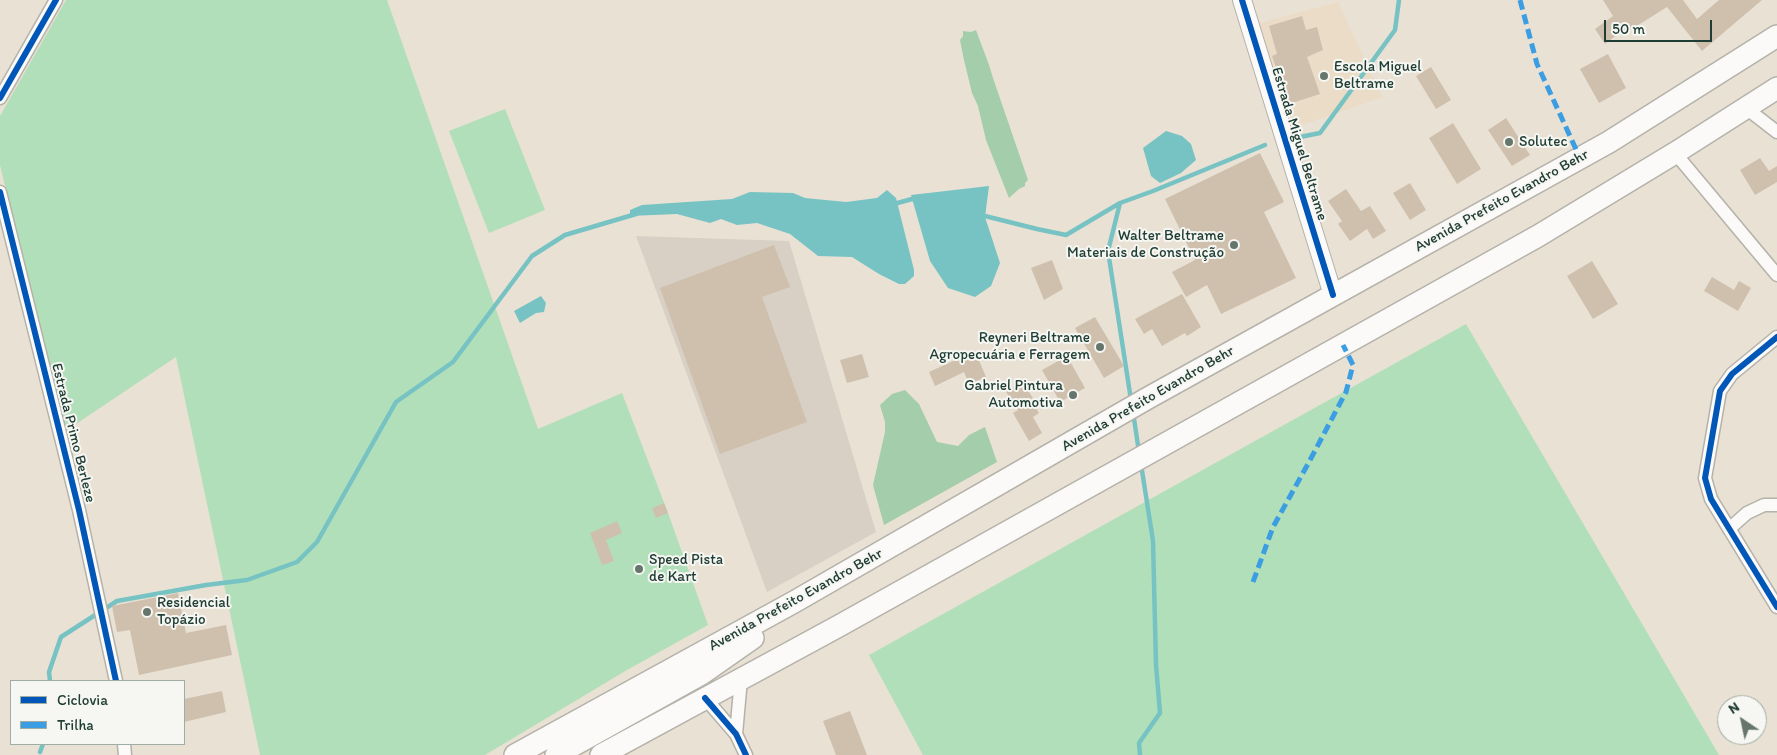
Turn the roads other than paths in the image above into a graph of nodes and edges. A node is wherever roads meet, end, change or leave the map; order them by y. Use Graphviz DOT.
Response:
graph roads {
  1 [pos="56,0"];
  2 [pos="1242,0"];
  3 [pos="1777,36"];
  4 [pos="1777,88"];
  5 [pos="0,98"];
  6 [pos="1746,108"];
  7 [pos="1777,132"];
  8 [pos="1675,153"];
  9 [pos="0,192"];
  10 [pos="1777,275"];
  11 [pos="1333,295"];
  12 [pos="1777,337"];
  13 [pos="1777,505"];
  14 [pos="1729,529"];
  15 [pos="794,602"];
  16 [pos="1777,607"];
  17 [pos="741,679"];
  18 [pos="116,680"];
  19 [pos="705,698"];
  20 [pos="736,734"];
  21 [pos="515,755"];
  22 [pos="556,755"];
  23 [pos="600,755"];
  24 [pos="746,755"];
  1 -- 5 [label="street"];
  2 -- 11 [label="street, Estrada Miguel Beltrame"];
  3 -- 11 [label="highway, Avenida Prefeito Evandro Behr"];
  4 -- 6 [label="highway"];
  6 -- 7 [label="street"];
  6 -- 8 [label="highway"];
  8 -- 10 [label="street"];
  8 -- 17 [label="highway"];
  9 -- 18 [label="street, Estrada Primo Berleze"];
  11 -- 15 [label="highway, Avenida Prefeito Evandro Behr"];
  12 -- 14 [label="street"];
  13 -- 14 [label="street"];
  14 -- 16 [label="street"];
  15 -- 21 [label="highway, Avenida Prefeito Evandro Behr"];
  15 -- 22 [label="highway"];
  17 -- 19 [label="highway"];
  17 -- 20 [label="street"];
  19 -- 20 [label="street"];
  19 -- 23 [label="highway"];
  20 -- 24 [label="street"];
}
